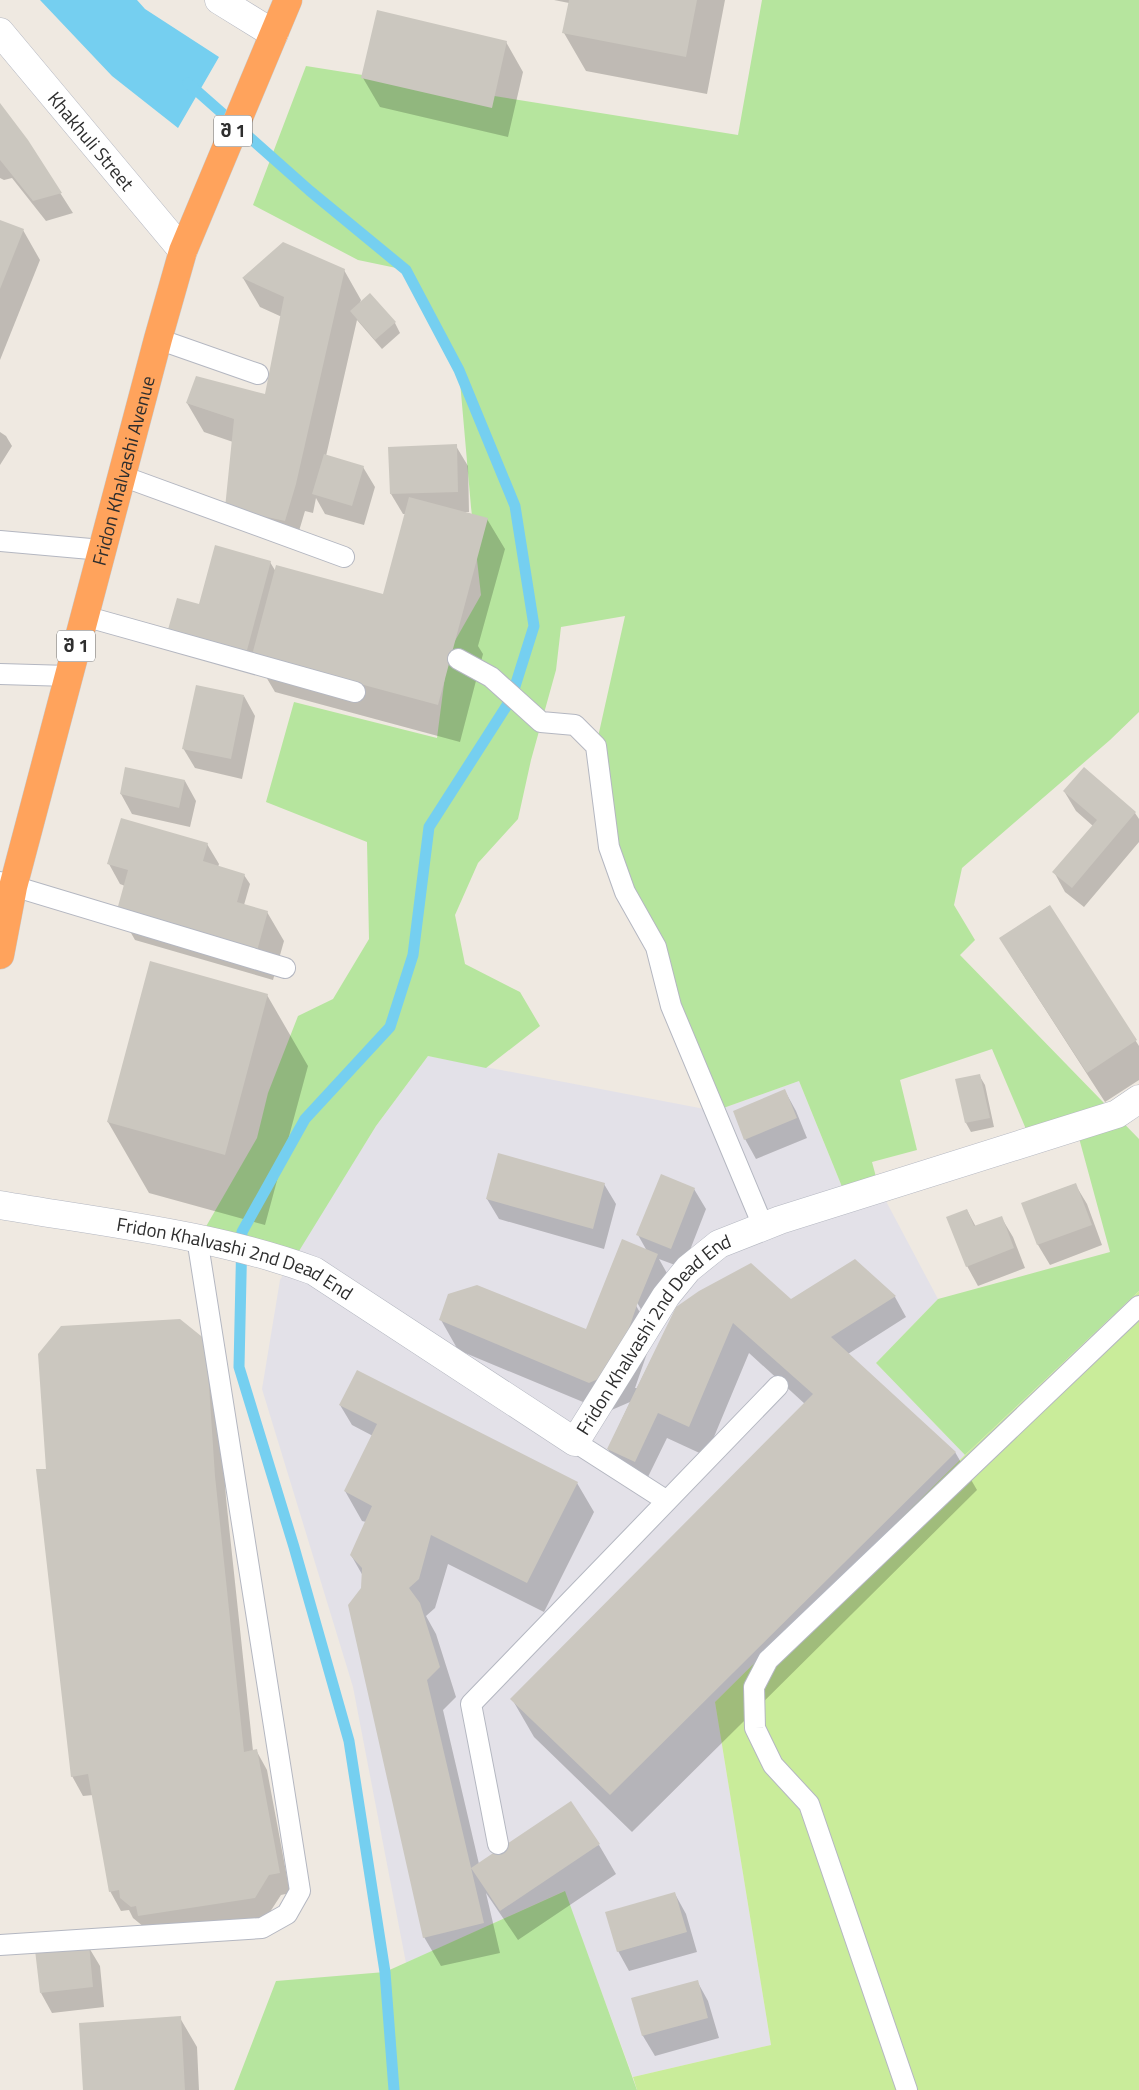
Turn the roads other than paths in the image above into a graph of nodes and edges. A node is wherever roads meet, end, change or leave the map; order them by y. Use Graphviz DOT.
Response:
graph roads {
  1 [pos="220,0"];
  2 [pos="288,0"];
  3 [pos="0,32"];
  4 [pos="274,34"];
  5 [pos="183,251"];
  6 [pos="158,339"];
  7 [pos="258,374"];
  8 [pos="122,476"];
  9 [pos="0,540"];
  10 [pos="102,550"];
  11 [pos="344,557"];
  12 [pos="84,616"];
  13 [pos="458,658"];
  14 [pos="0,674"];
  15 [pos="69,676"];
  16 [pos="355,692"];
  17 [pos="7,885"];
  18 [pos="0,955"];
  19 [pos="285,968"];
  20 [pos="1139,1100"];
  21 [pos="0,1205"];
  22 [pos="762,1226"];
  23 [pos="197,1238"];
  24 [pos="1139,1306"];
  25 [pos="778,1386"];
  26 [pos="575,1442"];
  27 [pos="667,1501"];
  28 [pos="498,1844"];
  29 [pos="0,1945"];
  30 [pos="907,2090"];
  1 -- 4 [label="street"];
  2 -- 4 [label="highway, Fridon Khalvashi Avenue / შ 1"];
  3 -- 5 [label="street, Khakhuli Street"];
  4 -- 5 [label="highway, Fridon Khalvashi Avenue / შ 1"];
  5 -- 6 [label="highway, Fridon Khalvashi Avenue / შ 1"];
  6 -- 7 [label="lane"];
  6 -- 8 [label="highway, Fridon Khalvashi Avenue / შ 1"];
  8 -- 10 [label="highway, Fridon Khalvashi Avenue / შ 1"];
  8 -- 11 [label="lane"];
  9 -- 10 [label="lane"];
  10 -- 12 [label="highway, Fridon Khalvashi Avenue / შ 1"];
  12 -- 15 [label="highway, Fridon Khalvashi Avenue / შ 1"];
  12 -- 16 [label="lane"];
  13 -- 22 [label="lane"];
  14 -- 15 [label="lane"];
  15 -- 17 [label="highway, Fridon Khalvashi Avenue / შ 1"];
  17 -- 18 [label="highway, Fridon Khalvashi Avenue / შ 1"];
  17 -- 19 [label="lane"];
  20 -- 22 [label="street, Fridon Khalvashi 2nd Dead End"];
  21 -- 23 [label="street, Fridon Khalvashi 2nd Dead End"];
  22 -- 26 [label="street, Fridon Khalvashi 2nd Dead End"];
  23 -- 26 [label="street, Fridon Khalvashi 2nd Dead End"];
  23 -- 29 [label="lane"];
  24 -- 30 [label="lane"];
  25 -- 27 [label="lane"];
  26 -- 27 [label="lane"];
  27 -- 28 [label="lane"];
}
